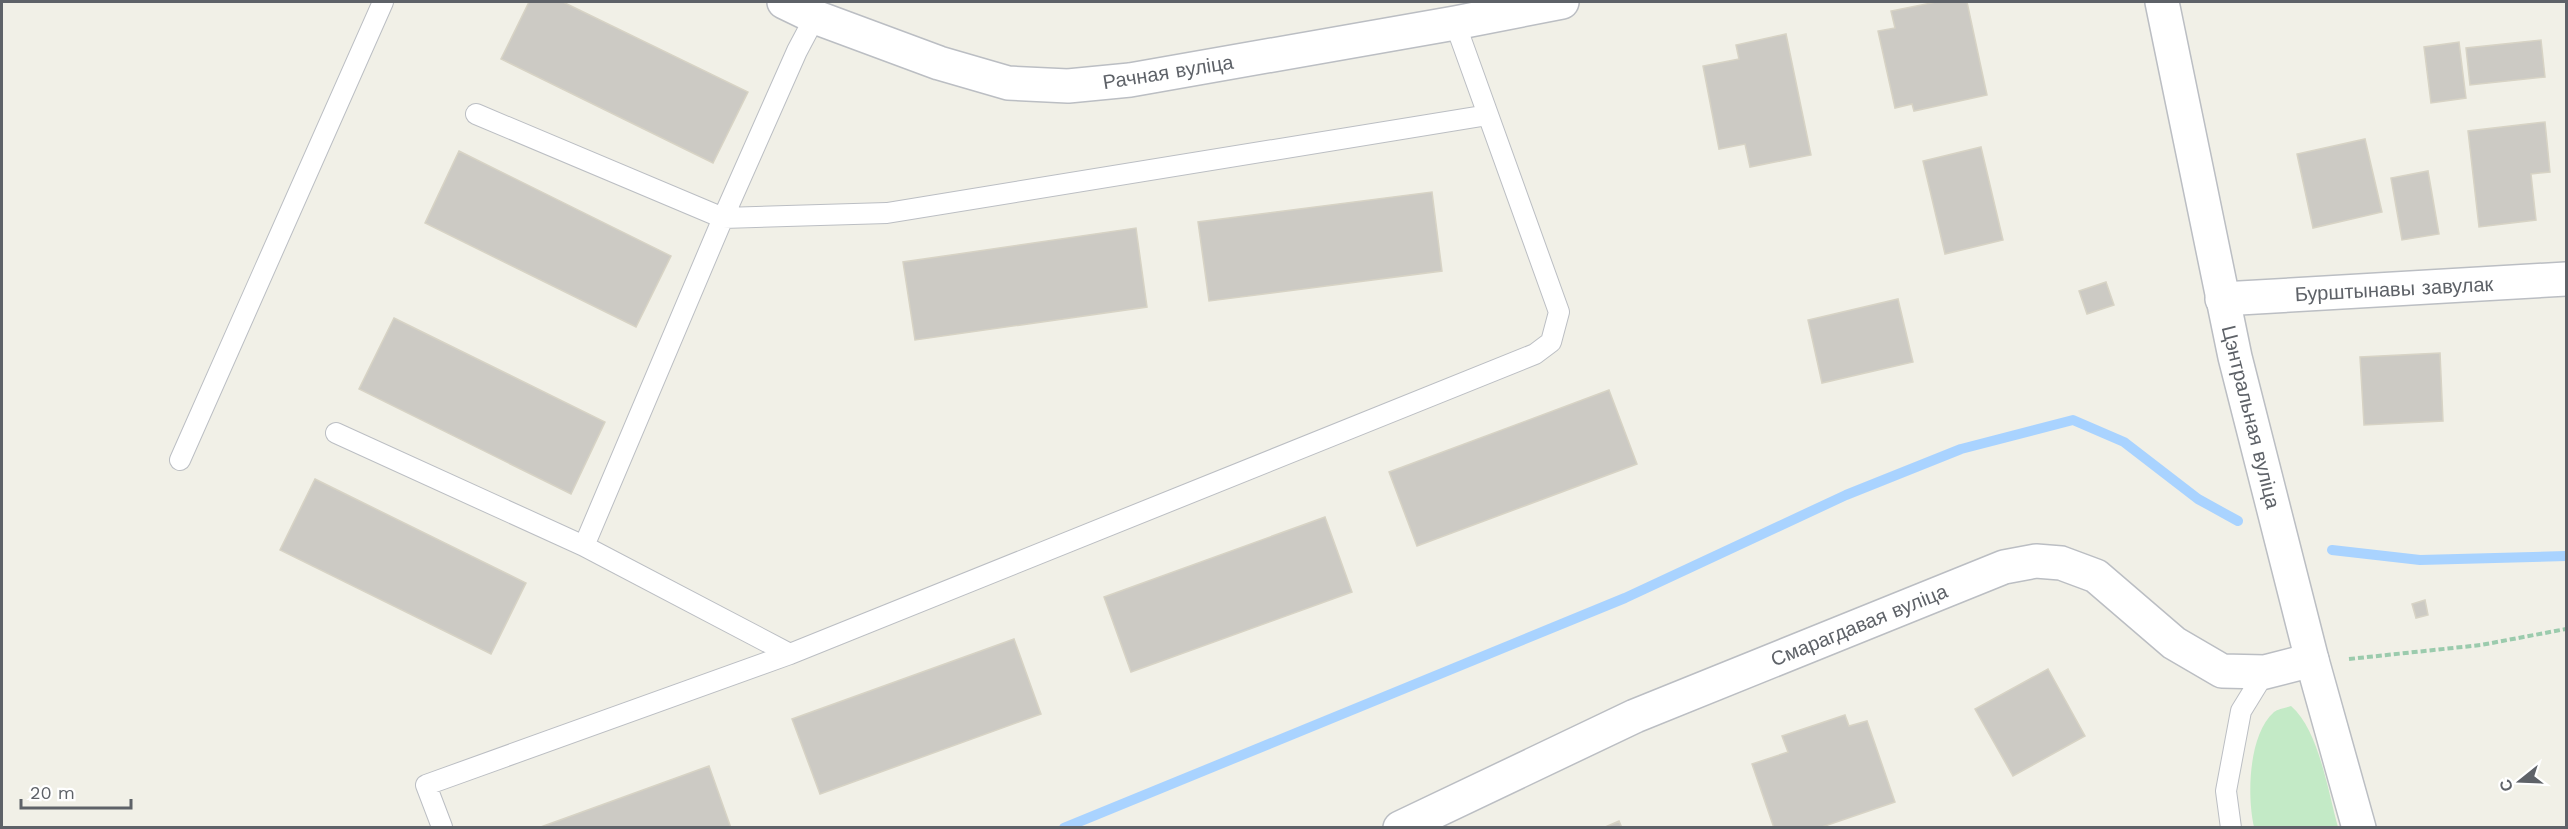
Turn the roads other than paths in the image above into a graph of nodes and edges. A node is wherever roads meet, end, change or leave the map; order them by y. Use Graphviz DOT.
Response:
graph roads {
  1 [pos="383,2"];
  2 [pos="784,2"];
  3 [pos="1562,2"];
  4 [pos="2162,2"];
  5 [pos="815,17"];
  6 [pos="1455,23"];
  7 [pos="476,114"];
  8 [pos="1488,115"];
  9 [pos="723,218"];
  10 [pos="2566,279"];
  11 [pos="2222,299"];
  12 [pos="336,433"];
  13 [pos="180,460"];
  14 [pos="584,546"];
  15 [pos="790,654"];
  16 [pos="2312,660"];
  17 [pos="2265,672"];
  18 [pos="442,827"];
  19 [pos="1400,828"];
  20 [pos="2231,828"];
  21 [pos="2359,828"];
  1 -- 13 [label="lane"];
  2 -- 5 [label="street, Рачная вуліца"];
  3 -- 6 [label="street, Рачная вуліца"];
  4 -- 11 [label="street, Цэнтральная вуліца"];
  5 -- 6 [label="street, Рачная вуліца"];
  5 -- 9 [label="lane"];
  6 -- 8 [label="lane"];
  7 -- 9 [label="lane"];
  8 -- 9 [label="lane"];
  8 -- 15 [label="lane"];
  9 -- 14 [label="lane"];
  10 -- 11 [label="street, Бурштынавы завулак"];
  11 -- 16 [label="street, Цэнтральная вуліца"];
  12 -- 14 [label="lane"];
  14 -- 15 [label="lane"];
  15 -- 18 [label="lane"];
  16 -- 17 [label="street, Смарагдавая вуліца"];
  16 -- 21 [label="street, Цэнтральная вуліца"];
  17 -- 19 [label="street, Смарагдавая вуліца"];
  17 -- 20 [label="lane"];
}
